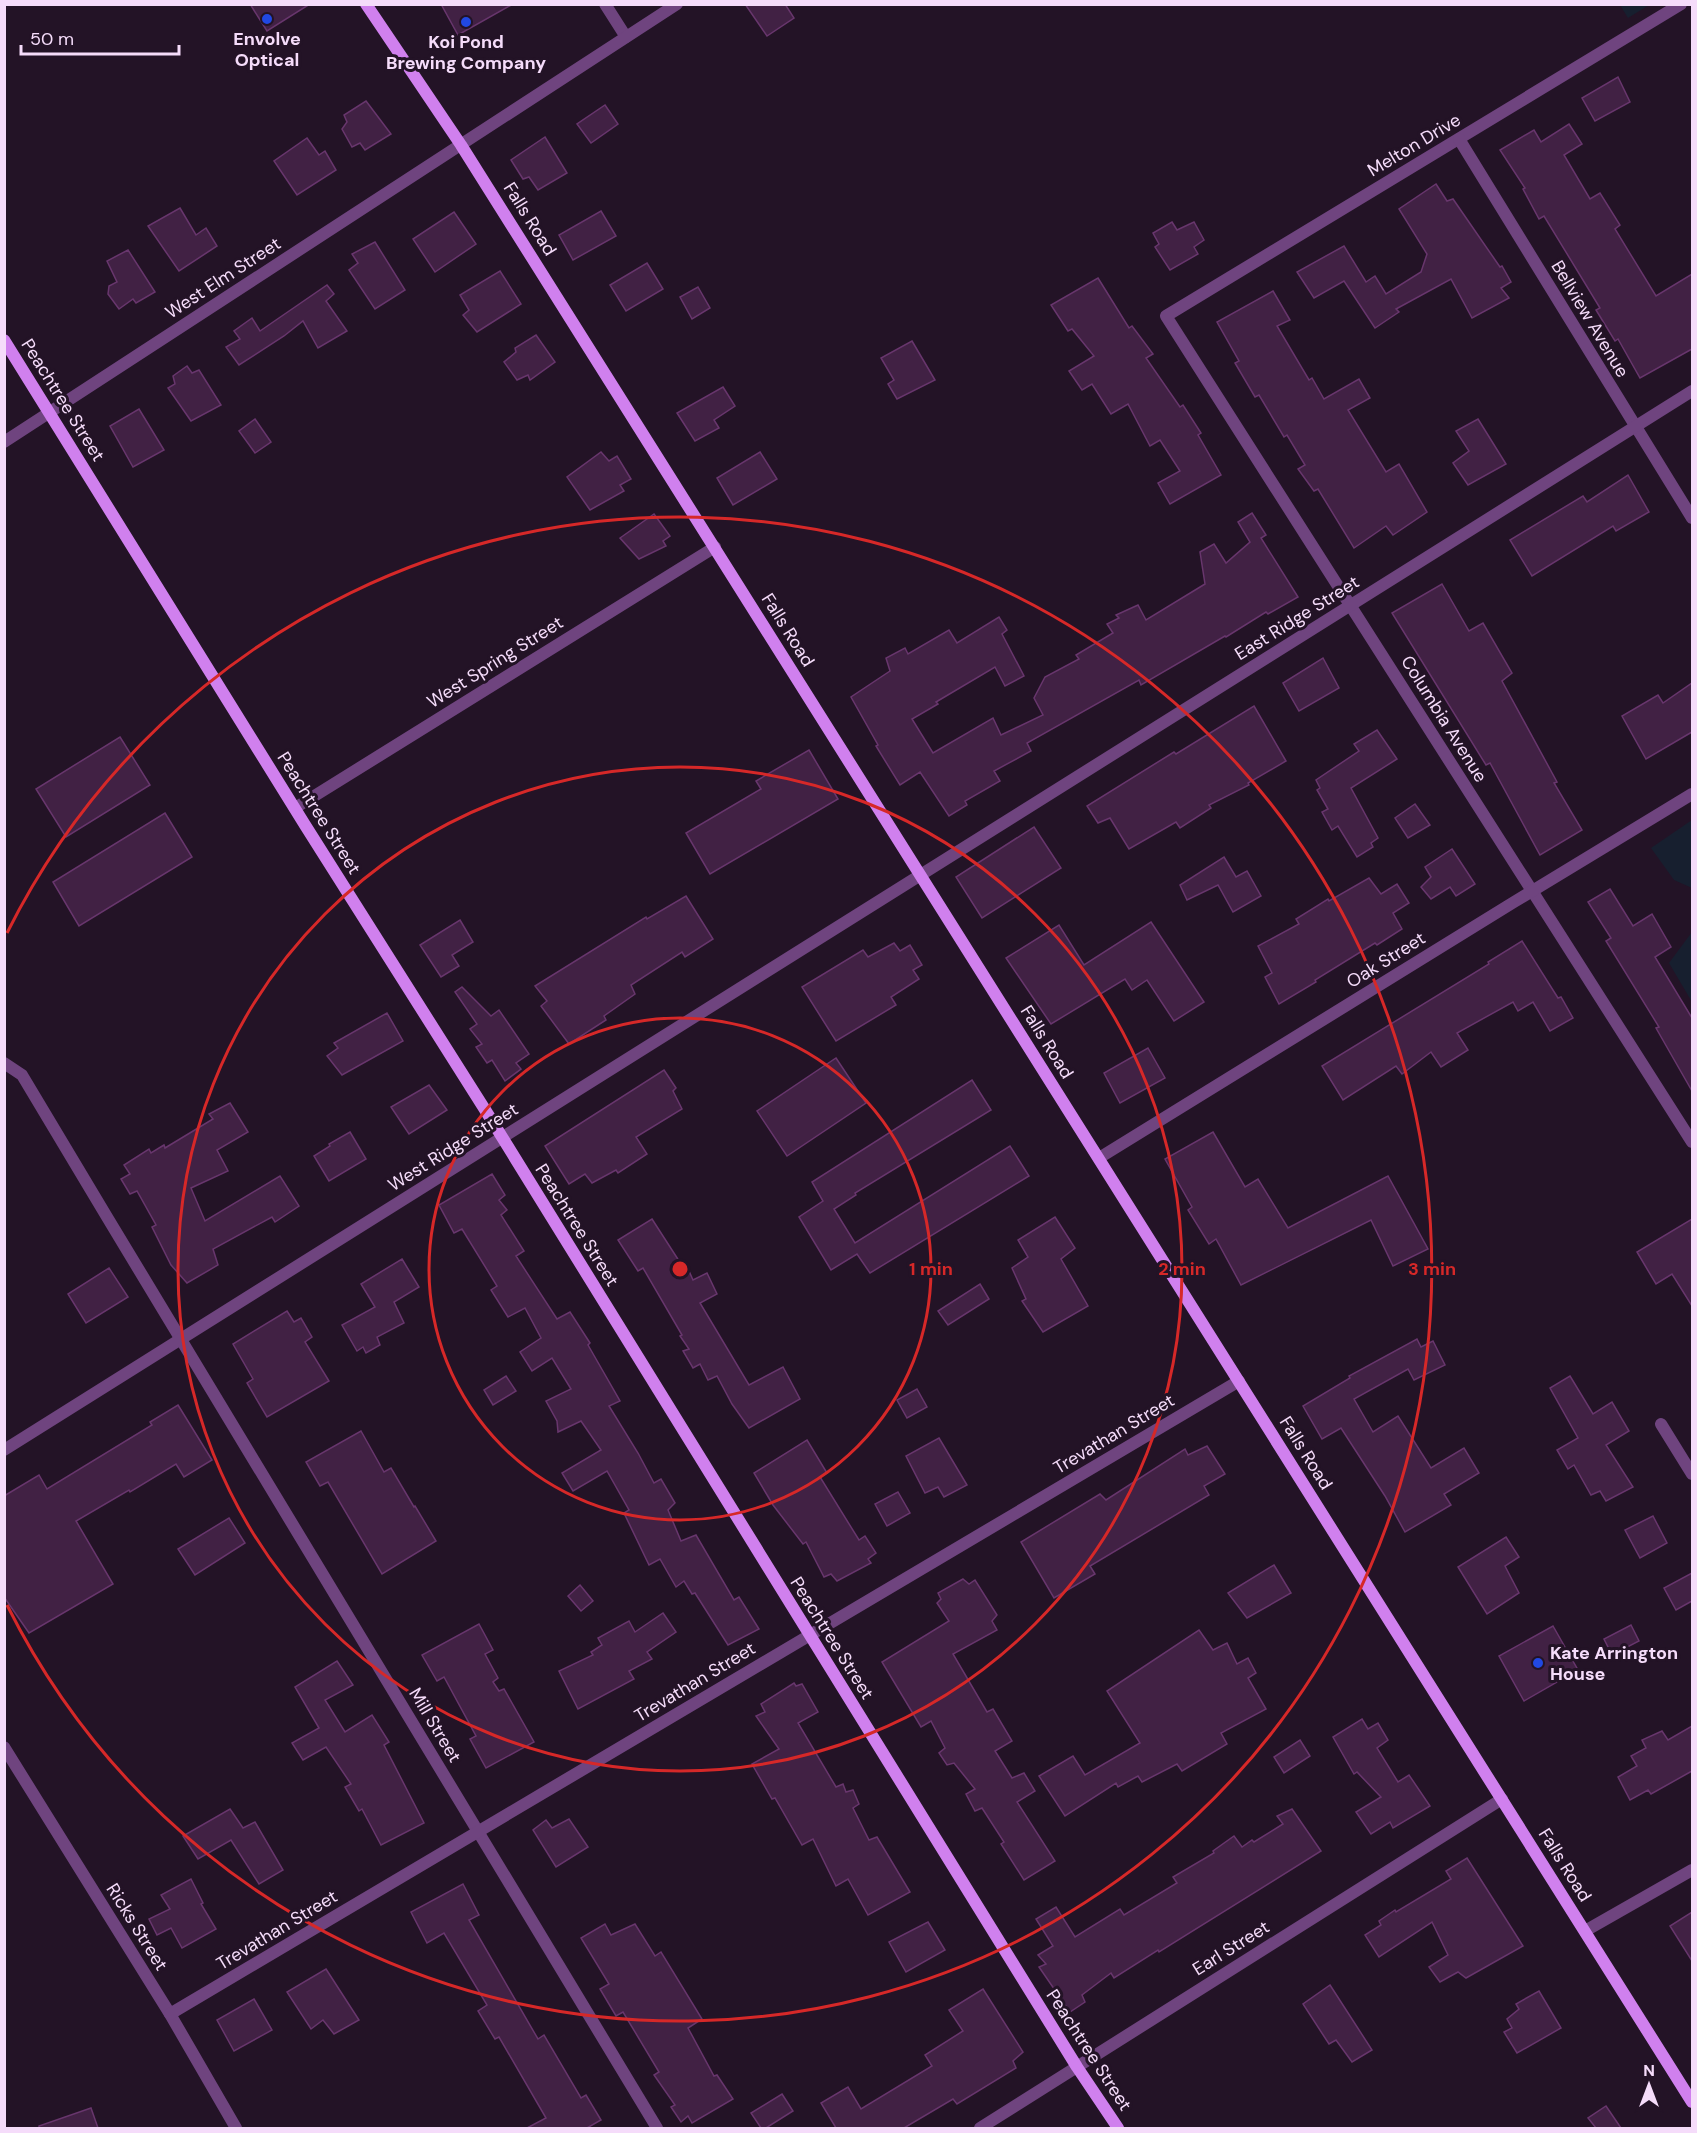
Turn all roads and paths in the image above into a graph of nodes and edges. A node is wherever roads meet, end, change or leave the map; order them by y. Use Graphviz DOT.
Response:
graph roads {
  1 [pos="366,4"];
  2 [pos="605,4"];
  3 [pos="677,4"];
  4 [pos="1681,4"];
  5 [pos="626,38"];
  6 [pos="1459,139"];
  7 [pos="462,145"];
  8 [pos="1166,316"];
  9 [pos="4,340"];
  10 [pos="1692,391"];
  11 [pos="49,413"];
  12 [pos="1635,427"];
  13 [pos="4,442"];
  14 [pos="1692,518"];
  15 [pos="715,547"];
  16 [pos="1351,606"];
  17 [pos="1692,794"];
  18 [pos="295,808"];
  19 [pos="921,875"];
  20 [pos="1533,891"];
  21 [pos="4,1063"];
  22 [pos="502,1137"];
  23 [pos="1692,1142"];
  24 [pos="1099,1158"];
  25 [pos="182,1339"];
  26 [pos="1239,1381"];
  27 [pos="1661,1424"];
  28 [pos="4,1450"];
  29 [pos="1692,1474"];
  30 [pos="809,1636"];
  31 [pos="4,1746"];
  32 [pos="1502,1799"];
  33 [pos="478,1832"];
  34 [pos="1692,1870"];
  35 [pos="1585,1931"];
  36 [pos="170,2014"];
  37 [pos="1077,2067"];
  38 [pos="1692,2102"];
  39 [pos="236,2128"];
  40 [pos="657,2128"];
  41 [pos="980,2128"];
  42 [pos="1118,2128"];
  1 -- 7 [label="main road, Falls Road"];
  2 -- 5 [label="street"];
  3 -- 5 [label="street, West Elm Street"];
  4 -- 6 [label="street, Melton Drive"];
  5 -- 7 [label="street, West Elm Street"];
  6 -- 8 [label="street, Melton Drive"];
  6 -- 12 [label="street, Bellview Avenue"];
  7 -- 11 [label="street, West Elm Street"];
  7 -- 15 [label="main road, Falls Road"];
  8 -- 16 [label="street, Columbia Avenue"];
  9 -- 11 [label="main road, Peachtree Street"];
  10 -- 12 [label="street, East Ridge Street"];
  11 -- 13 [label="street, West Elm Street"];
  11 -- 18 [label="main road, Peachtree Street"];
  12 -- 14 [label="street, Bellview Avenue"];
  12 -- 16 [label="street, East Ridge Street"];
  15 -- 18 [label="street, West Spring Street"];
  15 -- 19 [label="main road, Falls Road"];
  16 -- 19 [label="street, East Ridge Street"];
  16 -- 20 [label="street, Columbia Avenue"];
  17 -- 20 [label="street, Oak Street"];
  18 -- 22 [label="main road, Peachtree Street"];
  19 -- 22 [label="street, West Ridge Street"];
  19 -- 24 [label="main road, Falls Road"];
  20 -- 23 [label="street, Columbia Avenue"];
  20 -- 24 [label="street, Oak Street"];
  21 -- 25 [label="street, Mill Street"];
  22 -- 25 [label="street, West Ridge Street"];
  22 -- 30 [label="main road, Peachtree Street"];
  24 -- 26 [label="main road, Falls Road"];
  25 -- 28 [label="street, West Ridge Street"];
  25 -- 33 [label="street, Mill Street"];
  26 -- 30 [label="street, Trevathan Street"];
  26 -- 32 [label="main road, Falls Road"];
  27 -- 29 [label="street"];
  30 -- 33 [label="street, Trevathan Street"];
  30 -- 37 [label="main road, Peachtree Street"];
  31 -- 36 [label="street, Ricks Street"];
  32 -- 35 [label="main road, Falls Road"];
  32 -- 37 [label="street, Earl Street"];
  33 -- 36 [label="street, Trevathan Street"];
  33 -- 40 [label="street, Mill Street"];
  34 -- 35 [label="street"];
  35 -- 38 [label="main road, Falls Road"];
  36 -- 39 [label="street, Ricks Street"];
  37 -- 41 [label="street, Earl Street"];
  37 -- 42 [label="main road, Peachtree Street"];
}
